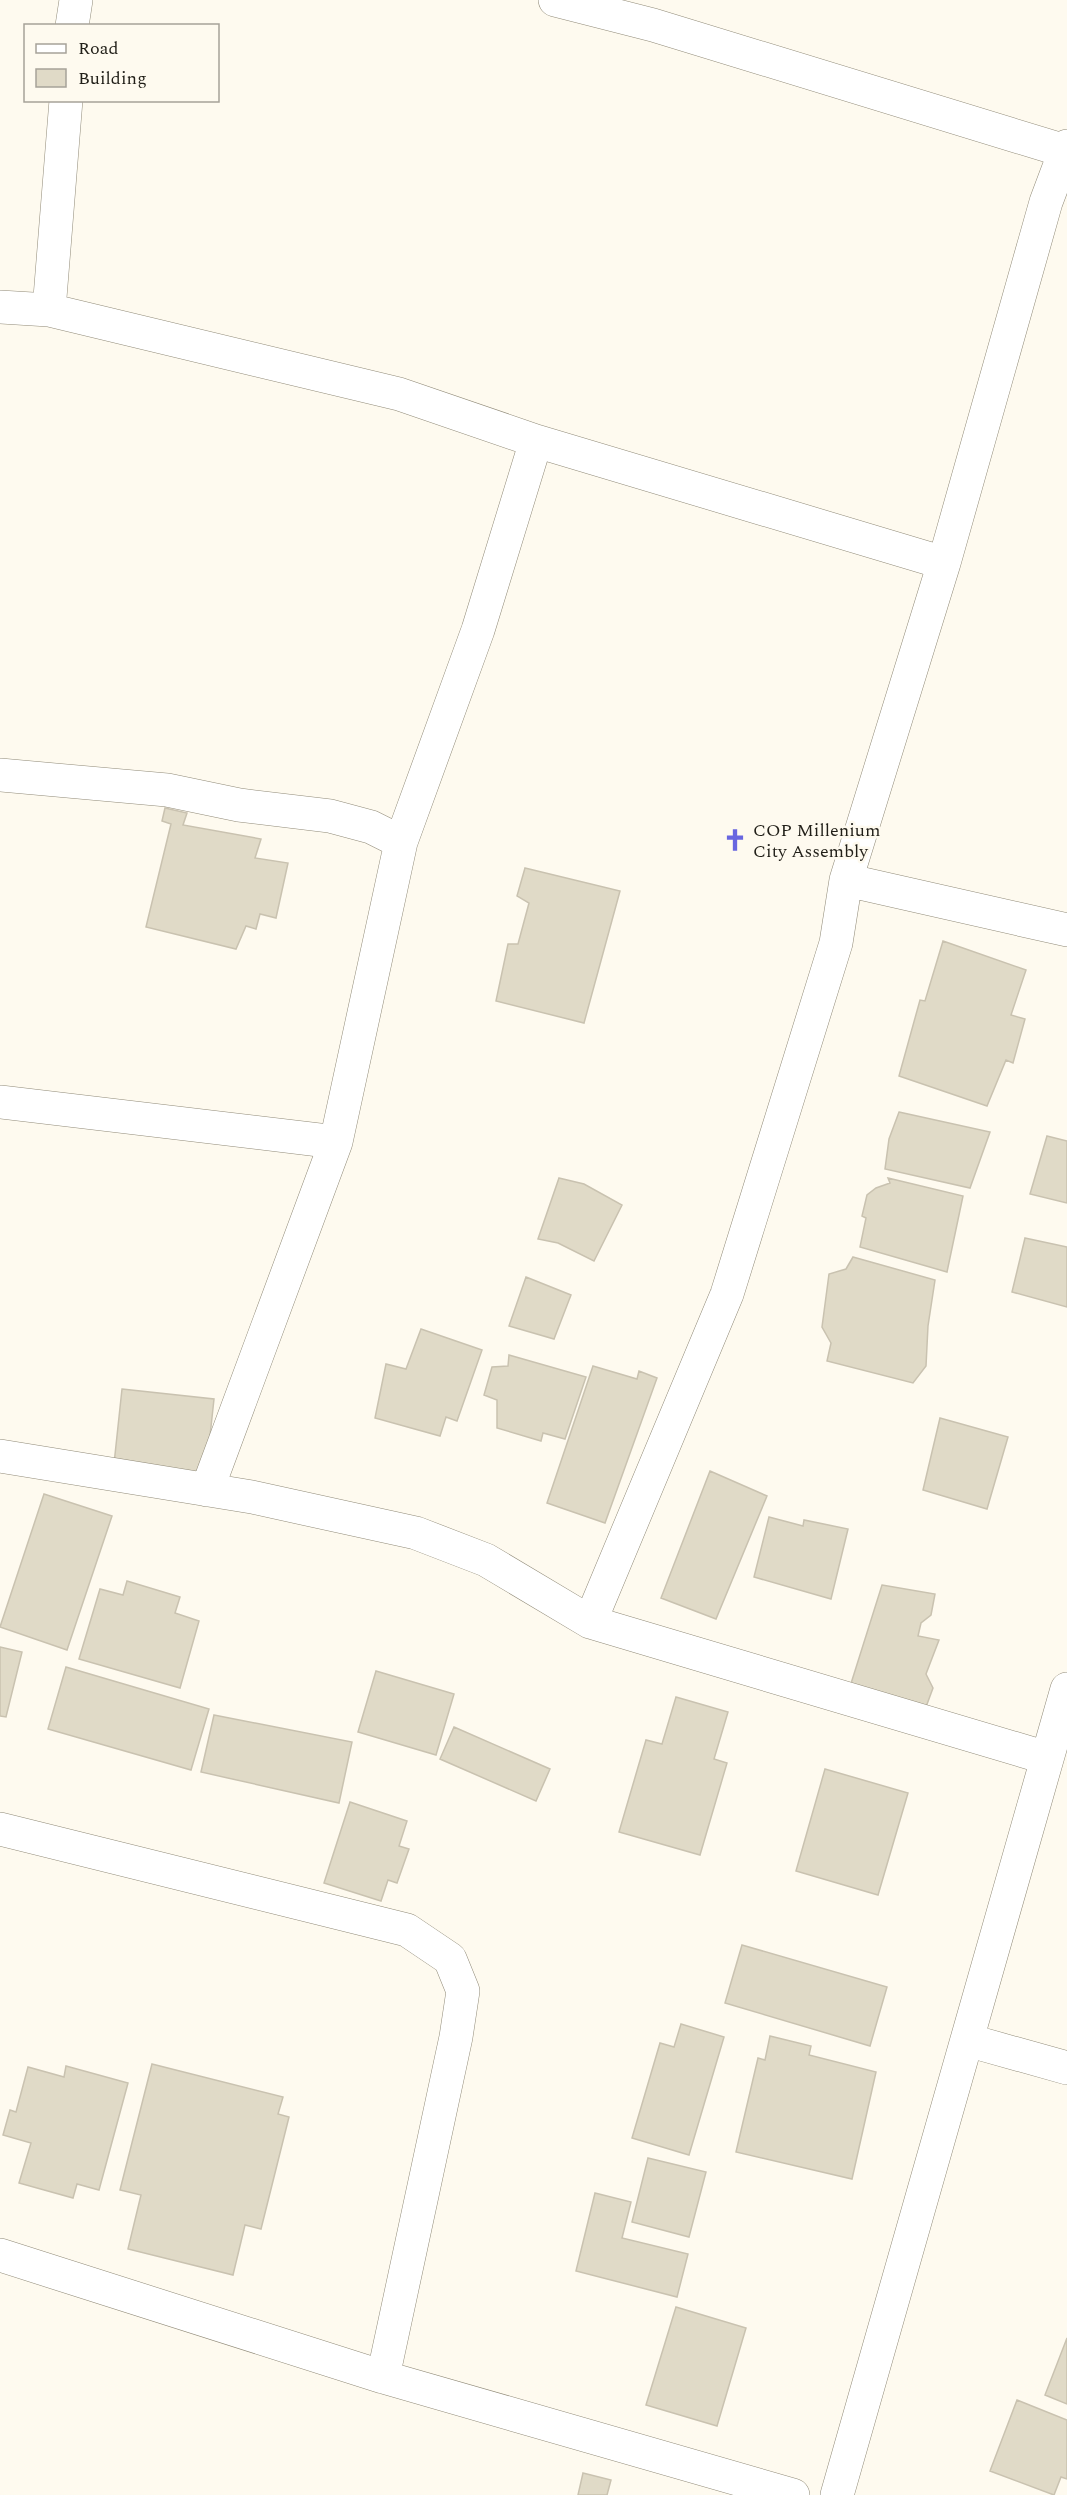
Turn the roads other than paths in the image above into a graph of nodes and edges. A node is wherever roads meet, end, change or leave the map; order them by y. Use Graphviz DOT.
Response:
graph roads {
  1 [pos="76,0"];
  2 [pos="555,0"];
  3 [pos="72,24"];
  4 [pos="66,102"];
  5 [pos="1066,148"];
  6 [pos="0,307"];
  7 [pos="49,310"];
  8 [pos="536,441"];
  9 [pos="944,563"];
  10 [pos="0,775"];
  11 [pos="401,842"];
  12 [pos="846,880"];
  13 [pos="1067,930"];
  14 [pos="0,1102"];
  15 [pos="336,1142"];
  16 [pos="0,1456"];
  17 [pos="207,1490"];
  18 [pos="590,1622"];
  19 [pos="1067,1689"];
  20 [pos="1047,1758"];
  21 [pos="0,1829"];
  22 [pos="967,2040"];
  23 [pos="1067,2068"];
  24 [pos="0,2255"];
  25 [pos="383,2377"];
  26 [pos="793,2495"];
  27 [pos="837,2495"];
  1 -- 3 [label="street"];
  2 -- 5 [label="street"];
  4 -- 7 [label="street"];
  5 -- 9 [label="street"];
  6 -- 7 [label="street"];
  7 -- 8 [label="street"];
  8 -- 9 [label="street"];
  8 -- 11 [label="street"];
  9 -- 12 [label="street"];
  10 -- 11 [label="street"];
  11 -- 15 [label="street"];
  12 -- 13 [label="street"];
  12 -- 18 [label="street"];
  14 -- 15 [label="street"];
  15 -- 17 [label="street"];
  16 -- 17 [label="street"];
  17 -- 18 [label="street"];
  18 -- 20 [label="street"];
  19 -- 20 [label="street"];
  20 -- 22 [label="street"];
  21 -- 25 [label="street"];
  22 -- 23 [label="street"];
  22 -- 27 [label="street"];
  24 -- 25 [label="street"];
  25 -- 26 [label="street"];
}
